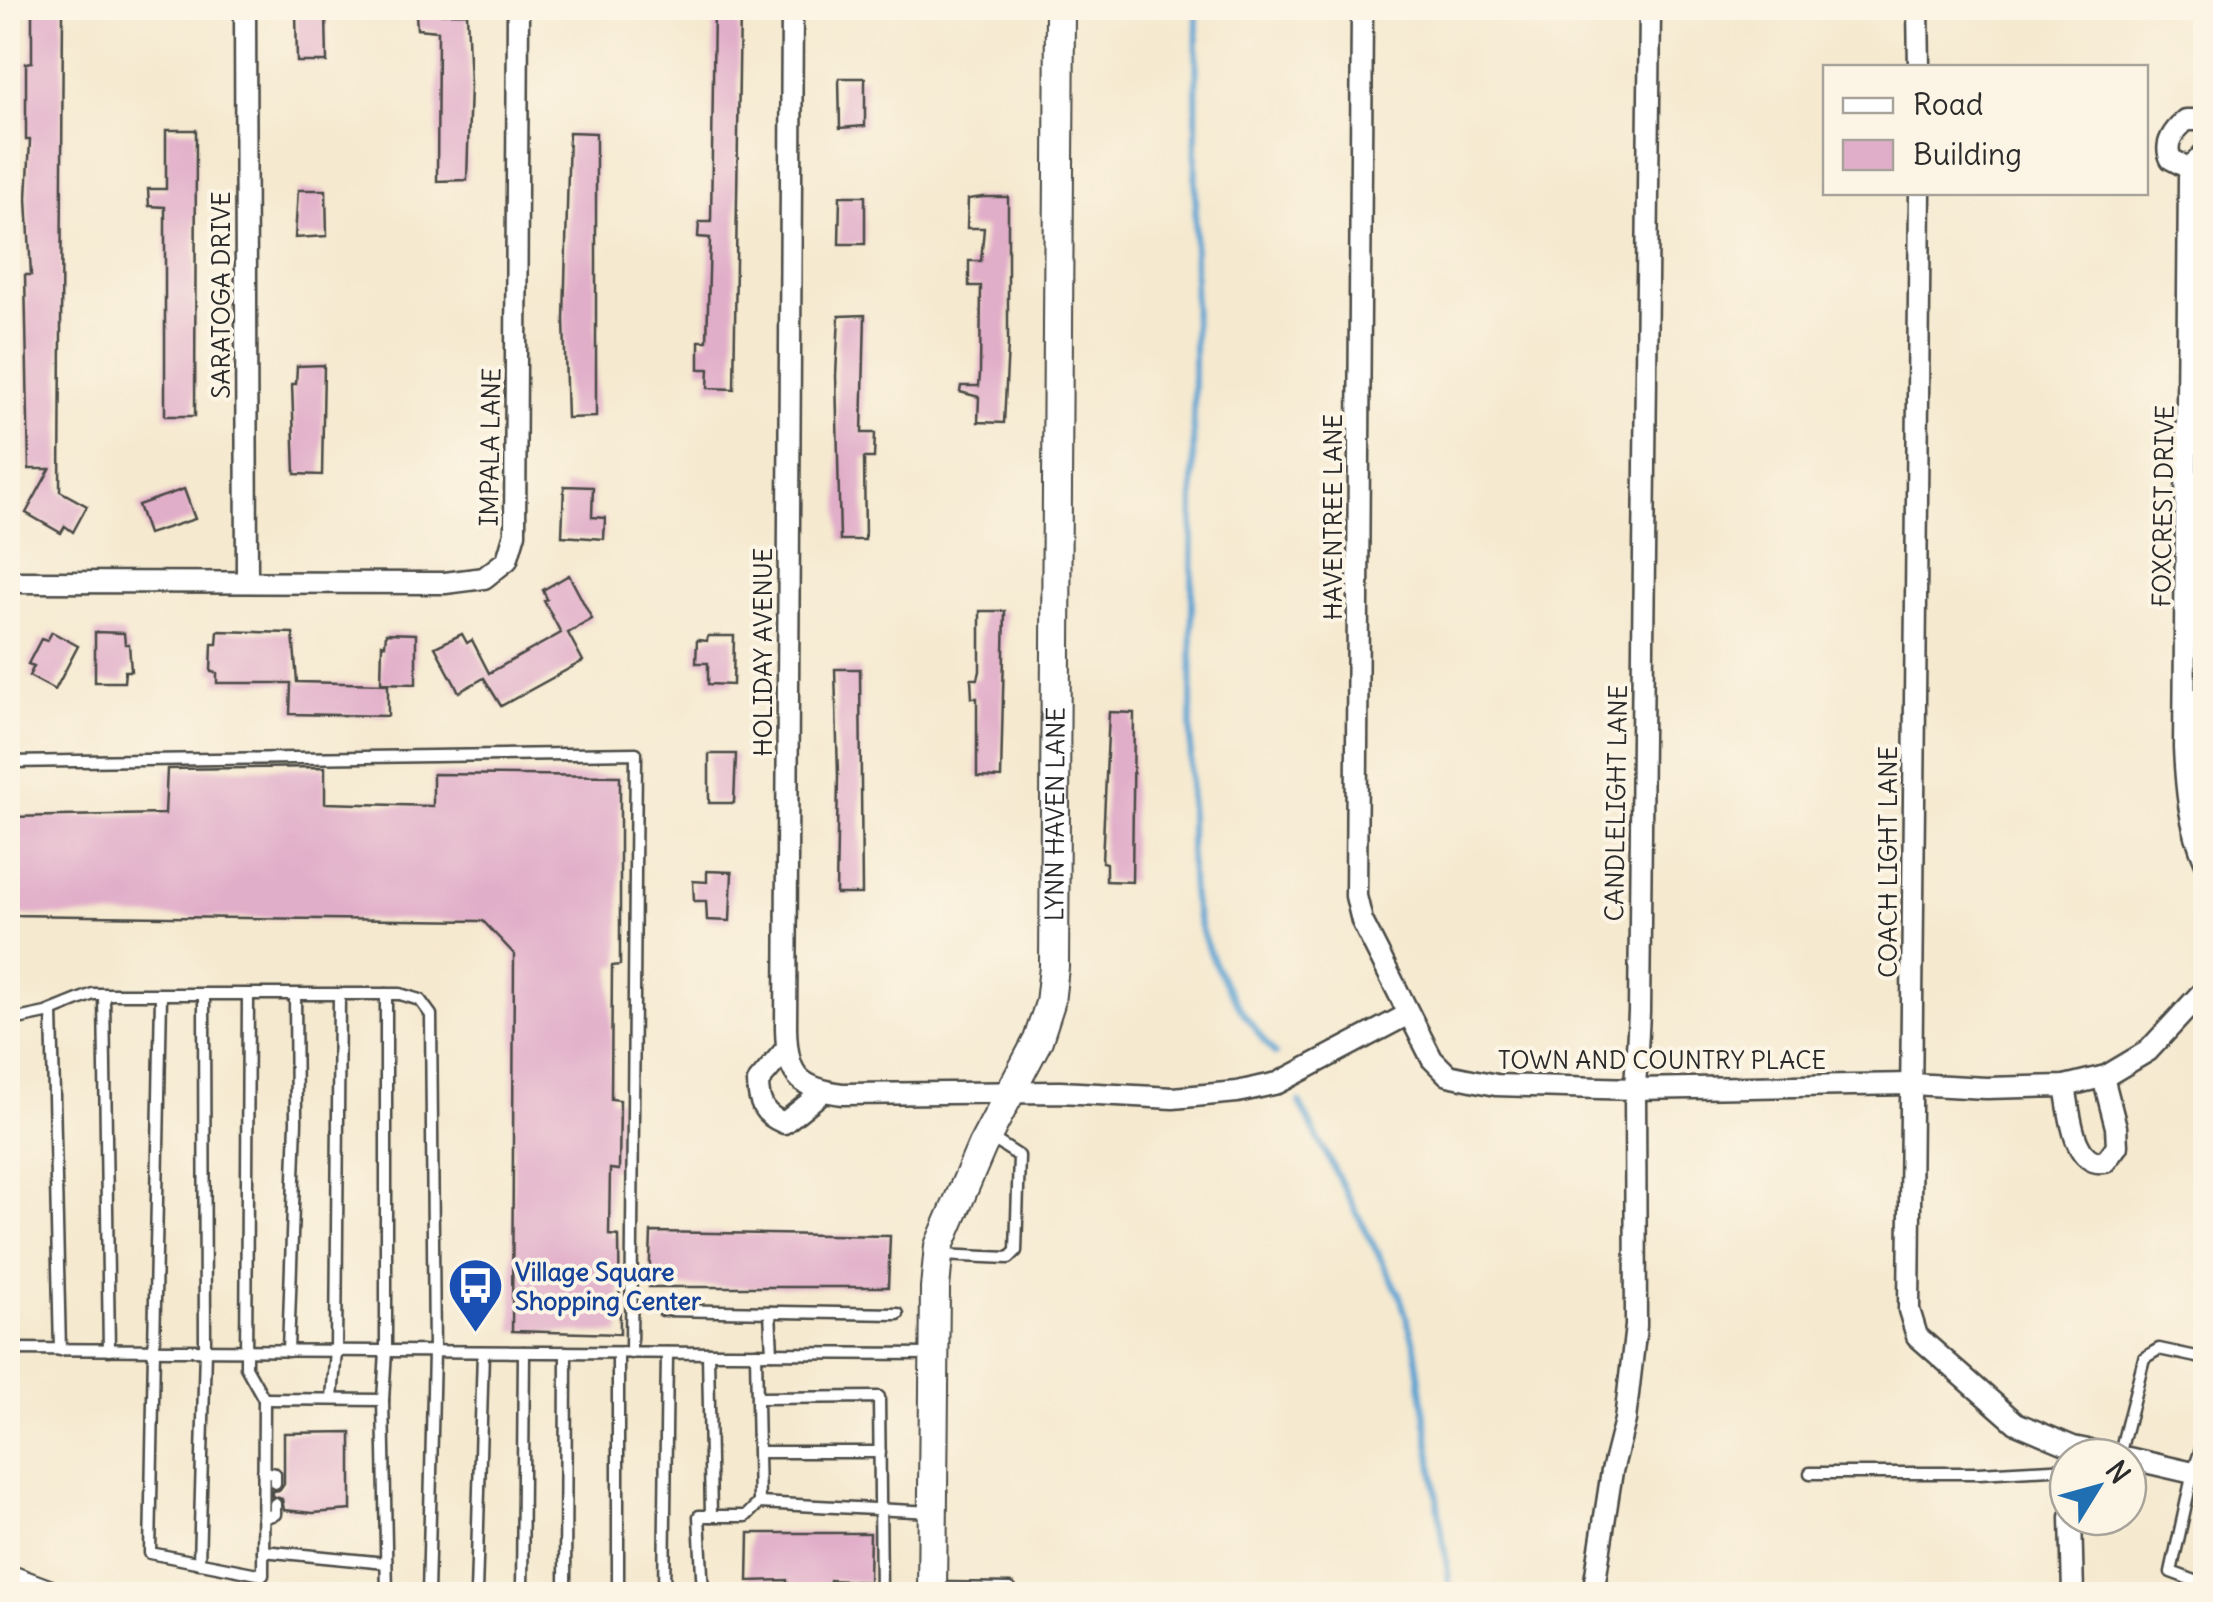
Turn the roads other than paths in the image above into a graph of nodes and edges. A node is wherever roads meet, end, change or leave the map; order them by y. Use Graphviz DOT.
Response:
graph roads {
  1 [pos="245,8"];
  2 [pos="518,8"];
  3 [pos="792,8"];
  4 [pos="1060,8"];
  5 [pos="1362,8"];
  6 [pos="1650,8"];
  7 [pos="1918,8"];
  8 [pos="1919,65"];
  9 [pos="2206,120"];
  10 [pos="2205,151"];
  11 [pos="2190,169"];
  12 [pos="1920,195"];
  13 [pos="2197,422"];
  14 [pos="8,582"];
  15 [pos="247,582"];
  16 [pos="2195,701"];
  17 [pos="8,762"];
  18 [pos="2206,863"];
  19 [pos="2206,988"];
  20 [pos="386,994"];
  21 [pos="104,995"];
  22 [pos="339,995"];
  23 [pos="161,996"];
  24 [pos="204,996"];
  25 [pos="248,996"];
  26 [pos="295,996"];
  27 [pos="52,1010"];
  28 [pos="1408,1016"];
  29 [pos="8,1021"];
  30 [pos="786,1049"];
  31 [pos="2103,1077"];
  32 [pos="1911,1084"];
  33 [pos="2064,1086"];
  34 [pos="1635,1089"];
  35 [pos="824,1091"];
  36 [pos="1010,1093"];
  37 [pos="988,1135"];
  38 [pos="938,1255"];
  39 [pos="663,1310"];
  40 [pos="770,1312"];
  41 [pos="898,1314"];
  42 [pos="8,1349"];
  43 [pos="156,1349"];
  44 [pos="60,1350"];
  45 [pos="109,1350"];
  46 [pos="205,1350"];
  47 [pos="246,1350"];
  48 [pos="288,1351"];
  49 [pos="336,1351"];
  50 [pos="386,1351"];
  51 [pos="434,1352"];
  52 [pos="483,1352"];
  53 [pos="524,1352"];
  54 [pos="566,1352"];
  55 [pos="618,1353"];
  56 [pos="631,1353"];
  57 [pos="667,1353"];
  58 [pos="708,1353"];
  59 [pos="756,1353"];
  60 [pos="772,1353"];
  61 [pos="934,1354"];
  62 [pos="2206,1359"];
  63 [pos="332,1398"];
  64 [pos="758,1398"];
  65 [pos="264,1399"];
  66 [pos="383,1400"];
  67 [pos="2206,1435"];
  68 [pos="2127,1437"];
  69 [pos="2048,1443"];
  70 [pos="759,1452"];
  71 [pos="880,1452"];
  72 [pos="2048,1461"];
  73 [pos="2148,1463"];
  74 [pos="263,1472"];
  75 [pos="1810,1473"];
  76 [pos="2199,1474"];
  77 [pos="276,1483"];
  78 [pos="760,1503"];
  79 [pos="276,1504"];
  80 [pos="881,1510"];
  81 [pos="933,1512"];
  82 [pos="711,1516"];
  83 [pos="263,1518"];
  84 [pos="2072,1537"];
  85 [pos="263,1551"];
  86 [pos="200,1563"];
  87 [pos="386,1563"];
  88 [pos="8,1578"];
  89 [pos="2206,1585"];
  90 [pos="932,1591"];
  91 [pos="48,1594"];
  92 [pos="387,1594"];
  93 [pos="428,1594"];
  94 [pos="476,1594"];
  95 [pos="522,1594"];
  96 [pos="564,1594"];
  97 [pos="618,1594"];
  98 [pos="664,1594"];
  99 [pos="703,1594"];
  100 [pos="881,1594"];
  101 [pos="1010,1594"];
  102 [pos="1593,1594"];
  103 [pos="2073,1594"];
  1 -- 15 [label="street, SARATOGA DRIVE"];
  2 -- 15 [label="street, IMPALA LANE"];
  3 -- 30 [label="street, HOLIDAY AVENUE"];
  4 -- 36 [label="street, LYNN HAVEN LANE"];
  5 -- 28 [label="street, HAVENTREE LANE"];
  6 -- 34 [label="street, CANDLELIGHT LANE"];
  7 -- 8 [label="street"];
  9 -- 11 [label="street"];
  10 -- 11 [label="street"];
  11 -- 13 [label="street, FOXCREST DRIVE"];
  12 -- 32 [label="street, COACH LIGHT LANE"];
  13 -- 16 [label="street, FOXCREST DRIVE"];
  14 -- 15 [label="street, IMPALA LANE"];
  16 -- 18 [label="street, FOXCREST DRIVE"];
  17 -- 56 [label="lane"];
  19 -- 31 [label="street, TOWN AND COUNTRY PLACE"];
  20 -- 22 [label="lane"];
  20 -- 50 [label="lane"];
  20 -- 51 [label="lane"];
  21 -- 23 [label="lane"];
  21 -- 27 [label="lane"];
  21 -- 45 [label="lane"];
  22 -- 26 [label="lane"];
  22 -- 49 [label="lane"];
  23 -- 24 [label="lane"];
  23 -- 43 [label="lane"];
  24 -- 25 [label="lane"];
  24 -- 46 [label="lane"];
  25 -- 26 [label="lane"];
  25 -- 47 [label="lane"];
  26 -- 48 [label="lane"];
  27 -- 29 [label="lane"];
  27 -- 44 [label="lane"];
  28 -- 34 [label="street, TOWN AND COUNTRY PLACE"];
  28 -- 36 [label="street"];
  30 -- 35 [label="street"];
  30 -- 35 [label="street"];
  31 -- 33 [label="street, TOWN AND COUNTRY PLACE"];
  31 -- 33 [label="street"];
  32 -- 33 [label="street, TOWN AND COUNTRY PLACE"];
  32 -- 34 [label="street, TOWN AND COUNTRY PLACE"];
  32 -- 69 [label="street, COACH LIGHT LANE"];
  34 -- 102 [label="street, CANDLELIGHT LANE"];
  35 -- 36 [label="street"];
  36 -- 37 [label="street, LYNN HAVEN LANE"];
  37 -- 38 [label="street, LYNN HAVEN LANE"];
  37 -- 38 [label="lane"];
  38 -- 61 [label="street, LYNN HAVEN LANE"];
  39 -- 40 [label="lane"];
  40 -- 41 [label="lane"];
  40 -- 60 [label="lane"];
  42 -- 44 [label="lane"];
  43 -- 45 [label="lane"];
  43 -- 46 [label="lane"];
  43 -- 86 [label="lane"];
  44 -- 45 [label="lane"];
  46 -- 47 [label="lane"];
  46 -- 86 [label="lane"];
  47 -- 48 [label="lane"];
  47 -- 65 [label="lane"];
  48 -- 49 [label="lane"];
  49 -- 50 [label="lane"];
  49 -- 63 [label="lane"];
  50 -- 51 [label="lane"];
  50 -- 66 [label="lane"];
  51 -- 52 [label="lane"];
  51 -- 93 [label="lane"];
  52 -- 53 [label="lane"];
  52 -- 94 [label="lane"];
  53 -- 54 [label="lane"];
  53 -- 95 [label="lane"];
  54 -- 55 [label="lane"];
  54 -- 96 [label="lane"];
  55 -- 56 [label="lane"];
  55 -- 97 [label="lane"];
  56 -- 57 [label="lane"];
  57 -- 58 [label="lane"];
  57 -- 98 [label="lane"];
  58 -- 59 [label="lane"];
  58 -- 82 [label="lane"];
  59 -- 60 [label="lane"];
  59 -- 64 [label="lane"];
  60 -- 61 [label="lane"];
  61 -- 81 [label="street, LYNN HAVEN LANE"];
  62 -- 68 [label="lane"];
  63 -- 65 [label="lane"];
  63 -- 66 [label="lane"];
  64 -- 70 [label="lane"];
  64 -- 71 [label="lane"];
  65 -- 74 [label="lane"];
  66 -- 87 [label="lane"];
  67 -- 76 [label="lane"];
  70 -- 71 [label="lane"];
  70 -- 78 [label="lane"];
  71 -- 80 [label="lane"];
  72 -- 75 [label="lane"];
  73 -- 76 [label="street, COACH LIGHT LANE"];
  74 -- 77 [label="lane"];
  74 -- 83 [label="lane"];
  76 -- 89 [label="lane"];
  78 -- 80 [label="lane"];
  78 -- 82 [label="lane"];
  79 -- 83 [label="lane"];
  80 -- 81 [label="lane"];
  80 -- 100 [label="lane"];
  81 -- 90 [label="street, LYNN HAVEN LANE"];
  82 -- 99 [label="lane"];
  83 -- 85 [label="lane"];
  84 -- 103 [label="street"];
  85 -- 86 [label="lane"];
  85 -- 87 [label="lane"];
  87 -- 92 [label="lane"];
  88 -- 91 [label="street"];
  90 -- 101 [label="lane"];
}
